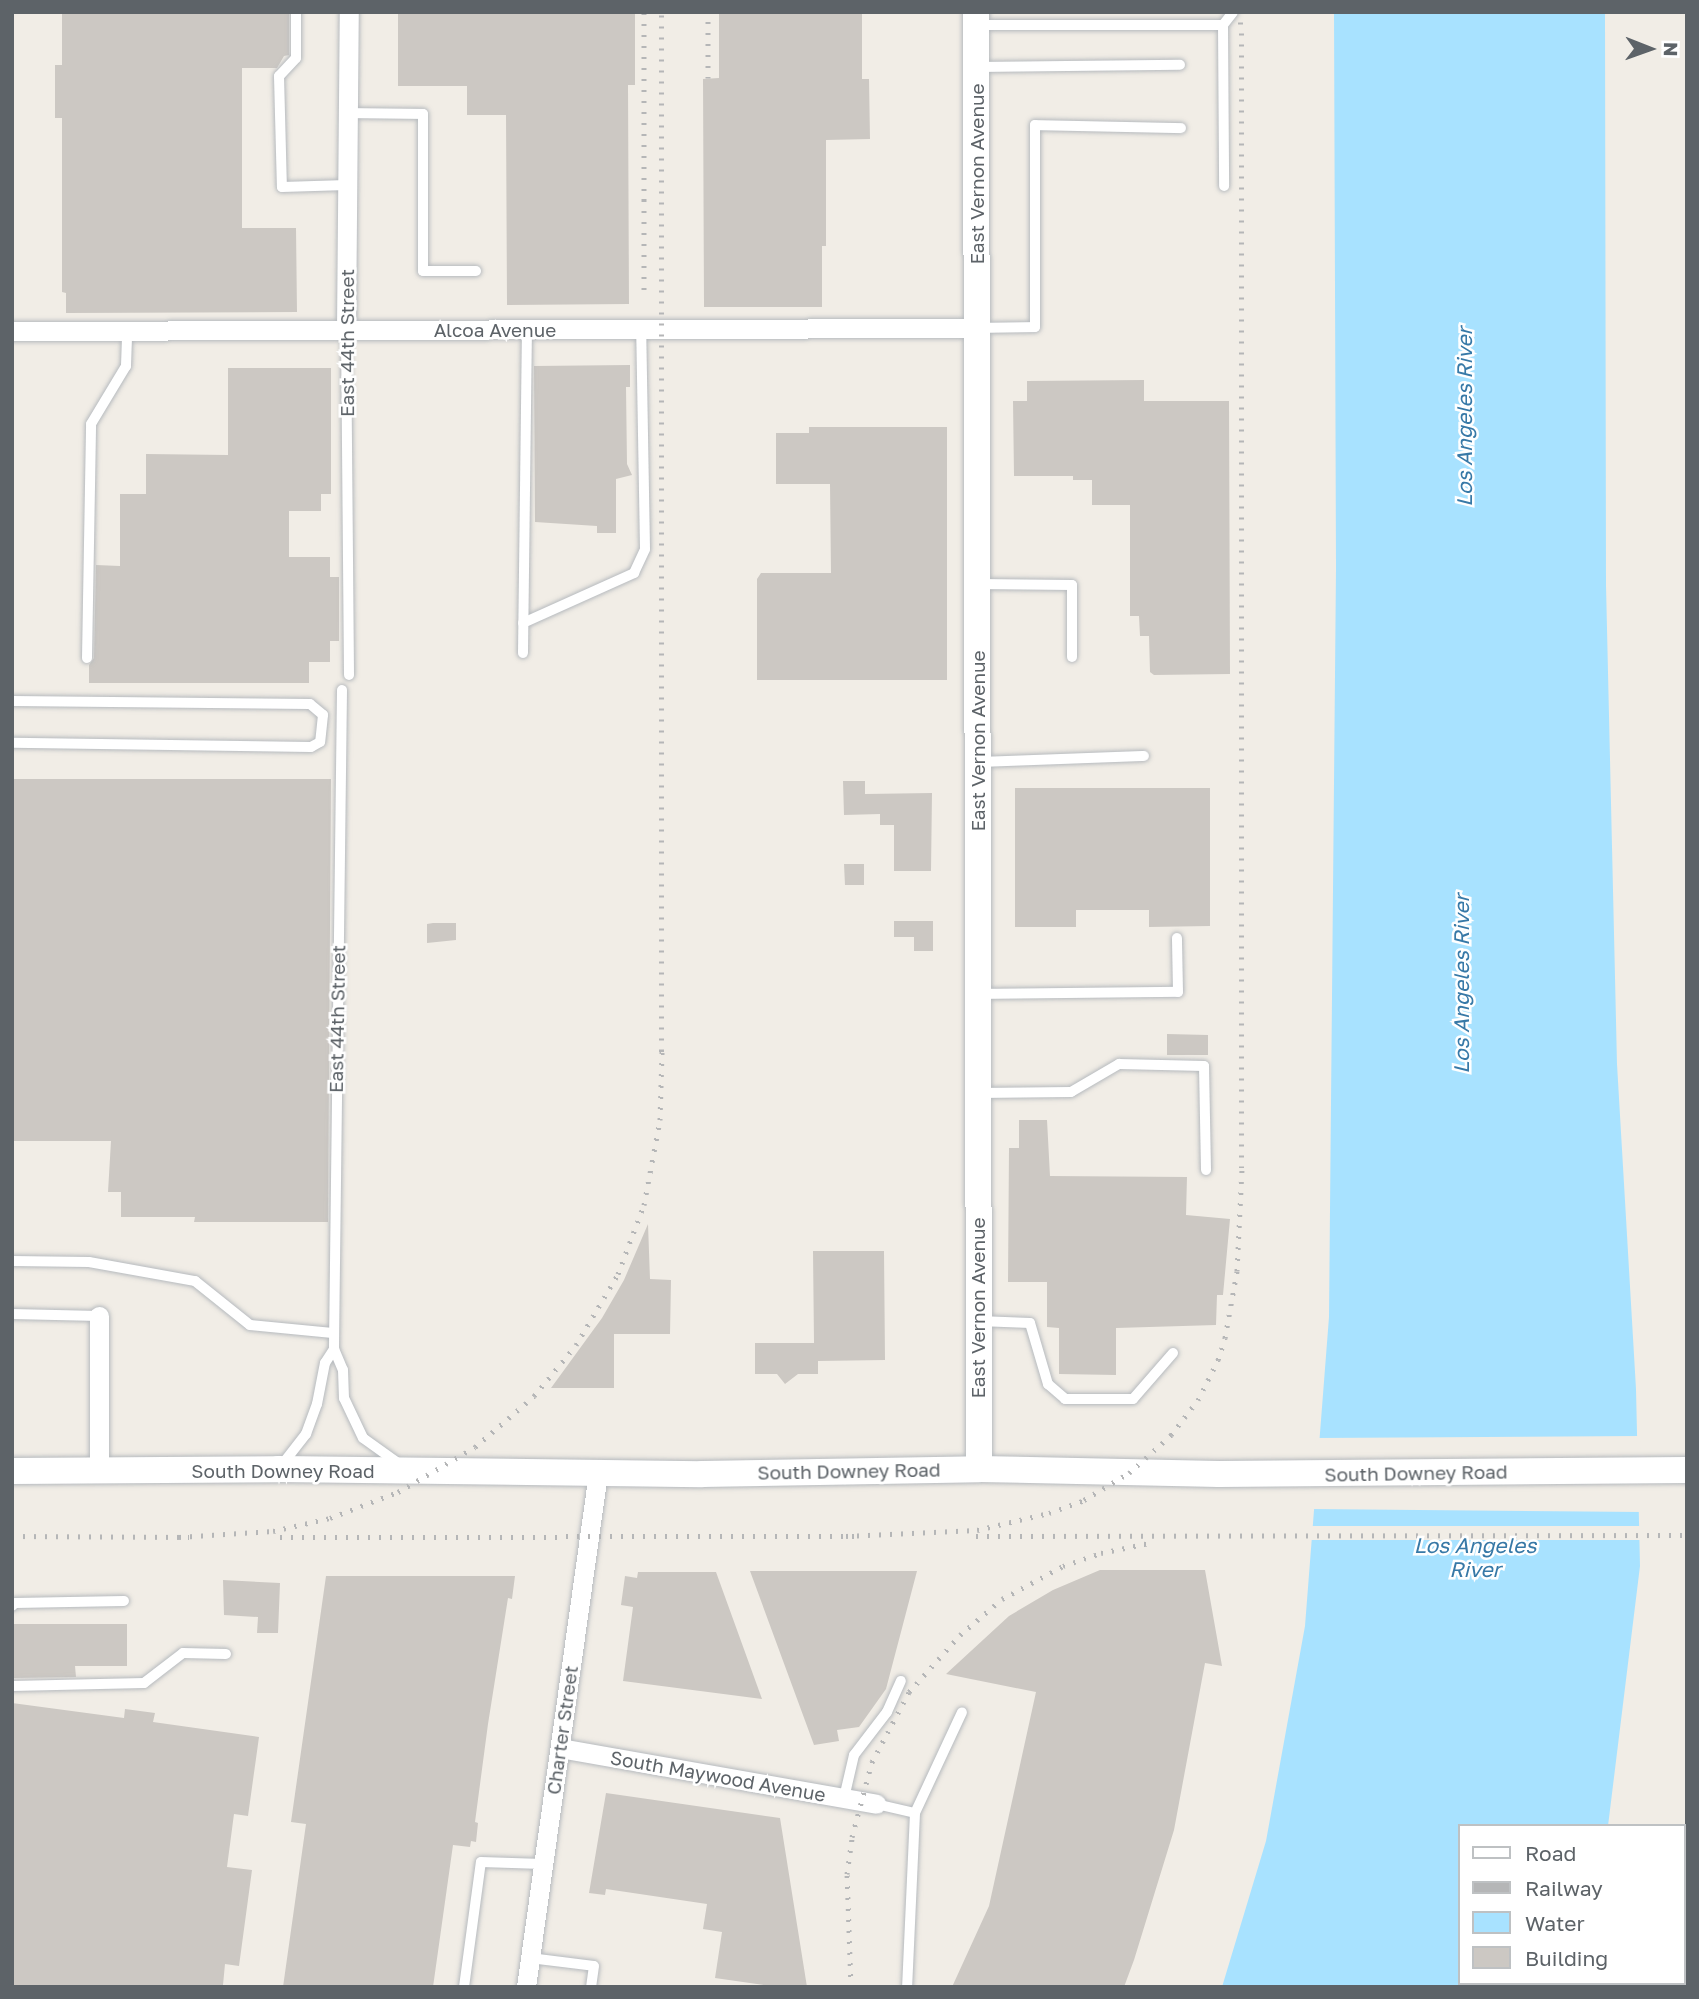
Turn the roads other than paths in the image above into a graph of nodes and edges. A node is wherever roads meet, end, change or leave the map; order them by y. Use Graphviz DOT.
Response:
graph roads {
  1 [pos="296,12"];
  2 [pos="349,12"];
  3 [pos="1233,12"];
  4 [pos="976,19"];
  5 [pos="1223,25"];
  6 [pos="1180,65"];
  7 [pos="977,67"];
  8 [pos="348,113"];
  9 [pos="1181,128"];
  10 [pos="347,186"];
  11 [pos="1224,186"];
  12 [pos="475,271"];
  13 [pos="977,328"];
  14 [pos="641,329"];
  15 [pos="127,330"];
  16 [pos="346,330"];
  17 [pos="527,330"];
  18 [pos="12,331"];
  19 [pos="977,584"];
  20 [pos="523,623"];
  21 [pos="523,653"];
  22 [pos="1072,657"];
  23 [pos="87,658"];
  24 [pos="349,675"];
  25 [pos="342,690"];
  26 [pos="12,701"];
  27 [pos="323,715"];
  28 [pos="342,715"];
  29 [pos="12,743"];
  30 [pos="1144,756"];
  31 [pos="978,762"];
  32 [pos="1177,938"];
  33 [pos="978,994"];
  34 [pos="978,1093"];
  35 [pos="1206,1170"];
  36 [pos="12,1261"];
  37 [pos="12,1314"];
  38 [pos="99,1316"];
  39 [pos="978,1321"];
  40 [pos="333,1333"];
  41 [pos="334,1349"];
  42 [pos="1172,1353"];
  43 [pos="278,1469"];
  44 [pos="979,1469"];
  45 [pos="1687,1470"];
  46 [pos="12,1471"];
  47 [pos="418,1471"];
  48 [pos="99,1472"];
  49 [pos="598,1473"];
  50 [pos="124,1601"];
  51 [pos="12,1606"];
  52 [pos="226,1654"];
  53 [pos="901,1681"];
  54 [pos="12,1686"];
  55 [pos="962,1712"];
  56 [pos="560,1748"];
  57 [pos="844,1798"];
  58 [pos="876,1804"];
  59 [pos="915,1813"];
  60 [pos="543,1864"];
  61 [pos="530,1958"];
  62 [pos="464,1987"];
  63 [pos="526,1987"];
  64 [pos="591,1987"];
  65 [pos="907,1987"];
  1 -- 10 [label="lane"];
  2 -- 8 [label="street, East 44th Street"];
  3 -- 5 [label="lane"];
  4 -- 5 [label="lane"];
  4 -- 7 [label="main road, East Vernon Avenue"];
  5 -- 11 [label="lane"];
  6 -- 7 [label="lane"];
  7 -- 13 [label="main road, East Vernon Avenue"];
  8 -- 10 [label="street, East 44th Street"];
  8 -- 12 [label="lane"];
  9 -- 13 [label="lane"];
  10 -- 16 [label="street, East 44th Street"];
  13 -- 14 [label="street, Alcoa Avenue"];
  13 -- 19 [label="main road, East Vernon Avenue"];
  14 -- 17 [label="street, Alcoa Avenue"];
  14 -- 20 [label="lane"];
  15 -- 16 [label="street, Alcoa Avenue"];
  15 -- 18 [label="street, Alcoa Avenue"];
  15 -- 23 [label="lane"];
  16 -- 17 [label="street, Alcoa Avenue"];
  16 -- 24 [label="lane, East 44th Street"];
  17 -- 20 [label="lane"];
  19 -- 22 [label="lane"];
  19 -- 31 [label="main road, East Vernon Avenue"];
  20 -- 21 [label="lane"];
  25 -- 28 [label="lane, East 44th Street"];
  26 -- 27 [label="lane"];
  27 -- 28 [label="lane"];
  27 -- 29 [label="lane"];
  28 -- 40 [label="lane, East 44th Street"];
  30 -- 31 [label="lane"];
  31 -- 33 [label="main road, East Vernon Avenue"];
  32 -- 33 [label="lane"];
  33 -- 34 [label="main road, East Vernon Avenue"];
  34 -- 35 [label="lane"];
  34 -- 39 [label="main road, East Vernon Avenue"];
  36 -- 40 [label="lane"];
  37 -- 38 [label="lane"];
  38 -- 48 [label="street"];
  39 -- 42 [label="lane"];
  39 -- 44 [label="main road, East Vernon Avenue"];
  40 -- 41 [label="lane, East 44th Street"];
  41 -- 43 [label="lane, East 44th Street"];
  41 -- 47 [label="lane, East 44th Street"];
  43 -- 47 [label="main road, South Downey Road"];
  43 -- 48 [label="main road, South Downey Road"];
  44 -- 45 [label="main road, South Downey Road"];
  44 -- 49 [label="main road, South Downey Road"];
  46 -- 48 [label="main road, South Downey Road"];
  47 -- 49 [label="main road, South Downey Road"];
  49 -- 56 [label="street, Charter Street"];
  50 -- 51 [label="lane"];
  52 -- 54 [label="lane"];
  53 -- 57 [label="lane"];
  55 -- 59 [label="lane"];
  56 -- 57 [label="street, South Maywood Avenue"];
  56 -- 60 [label="street, Charter Street"];
  57 -- 58 [label="street, South Maywood Avenue"];
  58 -- 59 [label="lane"];
  59 -- 65 [label="lane"];
  60 -- 61 [label="street, Charter Street"];
  60 -- 62 [label="lane"];
  61 -- 63 [label="street, Charter Street"];
  61 -- 64 [label="lane"];
}
